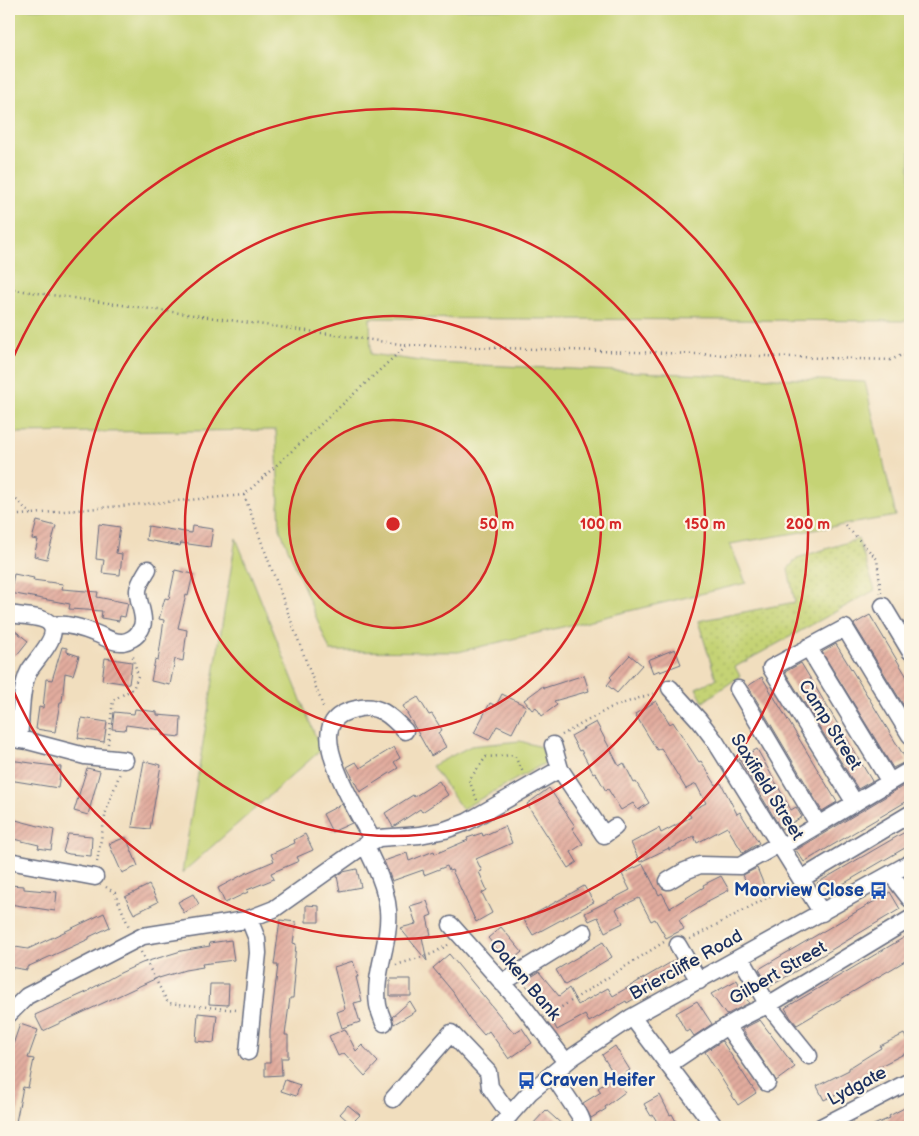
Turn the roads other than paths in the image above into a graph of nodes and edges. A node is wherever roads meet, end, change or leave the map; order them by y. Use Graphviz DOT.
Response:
graph roads {
  1 [pos="148,569"];
  2 [pos="883,606"];
  3 [pos="9,614"];
  4 [pos="51,625"];
  5 [pos="808,647"];
  6 [pos="910,651"];
  7 [pos="670,688"];
  8 [pos="738,689"];
  9 [pos="406,731"];
  10 [pos="910,735"];
  11 [pos="14,739"];
  12 [pos="552,745"];
  13 [pos="125,760"];
  14 [pos="560,769"];
  15 [pos="910,770"];
  16 [pos="890,782"];
  17 [pos="855,803"];
  18 [pos="910,814"];
  19 [pos="818,824"];
  20 [pos="605,834"];
  21 [pos="369,843"];
  22 [pos="780,846"];
  23 [pos="9,861"];
  24 [pos="910,863"];
  25 [pos="673,872"];
  26 [pos="891,874"];
  27 [pos="95,877"];
  28 [pos="801,879"];
  29 [pos="910,899"];
  30 [pos="822,912"];
  31 [pos="249,919"];
  32 [pos="910,919"];
  33 [pos="456,930"];
  34 [pos="584,932"];
  35 [pos="678,945"];
  36 [pos="741,958"];
  37 [pos="699,981"];
  38 [pos="502,983"];
  39 [pos="768,1005"];
  40 [pos="11,1008"];
  41 [pos="632,1017"];
  42 [pos="384,1023"];
  43 [pos="727,1026"];
  44 [pos="244,1041"];
  45 [pos="809,1056"];
  46 [pos="566,1062"];
  47 [pos="668,1065"];
  48 [pos="552,1074"];
  49 [pos="910,1081"];
  50 [pos="767,1083"];
  51 [pos="394,1099"];
  52 [pos="510,1115"];
  53 [pos="500,1127"];
  54 [pos="581,1127"];
  55 [pos="714,1127"];
  56 [pos="822,1127"];
  1 -- 4 [label="street"];
  2 -- 6 [label="street"];
  3 -- 4 [label="street"];
  4 -- 11 [label="street"];
  5 -- 10 [label="street"];
  5 -- 16 [label="street"];
  5 -- 17 [label="street, Camp Street"];
  7 -- 22 [label="street, Saxifield Street"];
  8 -- 19 [label="street"];
  9 -- 21 [label="street"];
  11 -- 13 [label="street"];
  12 -- 14 [label="street"];
  14 -- 20 [label="street"];
  14 -- 21 [label="street"];
  15 -- 16 [label="street"];
  16 -- 17 [label="street"];
  17 -- 19 [label="street"];
  18 -- 28 [label="street"];
  19 -- 22 [label="street"];
  21 -- 31 [label="street"];
  21 -- 42 [label="street"];
  22 -- 25 [label="street"];
  22 -- 28 [label="street, Saxifield Street"];
  23 -- 27 [label="street"];
  24 -- 26 [label="street, Briercliffe Road"];
  26 -- 29 [label="street"];
  26 -- 30 [label="street, Briercliffe Road"];
  28 -- 30 [label="street, Saxifield Street"];
  30 -- 36 [label="street, Briercliffe Road"];
  31 -- 40 [label="street"];
  31 -- 44 [label="street"];
  32 -- 39 [label="street, Gilbert Street"];
  33 -- 38 [label="street, Oaken Bank"];
  34 -- 38 [label="street"];
  35 -- 37 [label="street"];
  36 -- 37 [label="street, Briercliffe Road"];
  36 -- 39 [label="street"];
  37 -- 41 [label="street, Briercliffe Road"];
  38 -- 46 [label="street, Oaken Bank"];
  39 -- 43 [label="street, Gilbert Street"];
  39 -- 45 [label="street"];
  41 -- 46 [label="street, Briercliffe Road"];
  41 -- 47 [label="street"];
  43 -- 47 [label="street, Gilbert Street"];
  43 -- 50 [label="street"];
  46 -- 48 [label="street, Briercliffe Road"];
  47 -- 55 [label="street"];
  48 -- 52 [label="street, Briercliffe Road"];
  48 -- 54 [label="street"];
  49 -- 56 [label="street, Lydgate"];
  51 -- 52 [label="street"];
  52 -- 53 [label="street, Briercliffe Road"];
}
